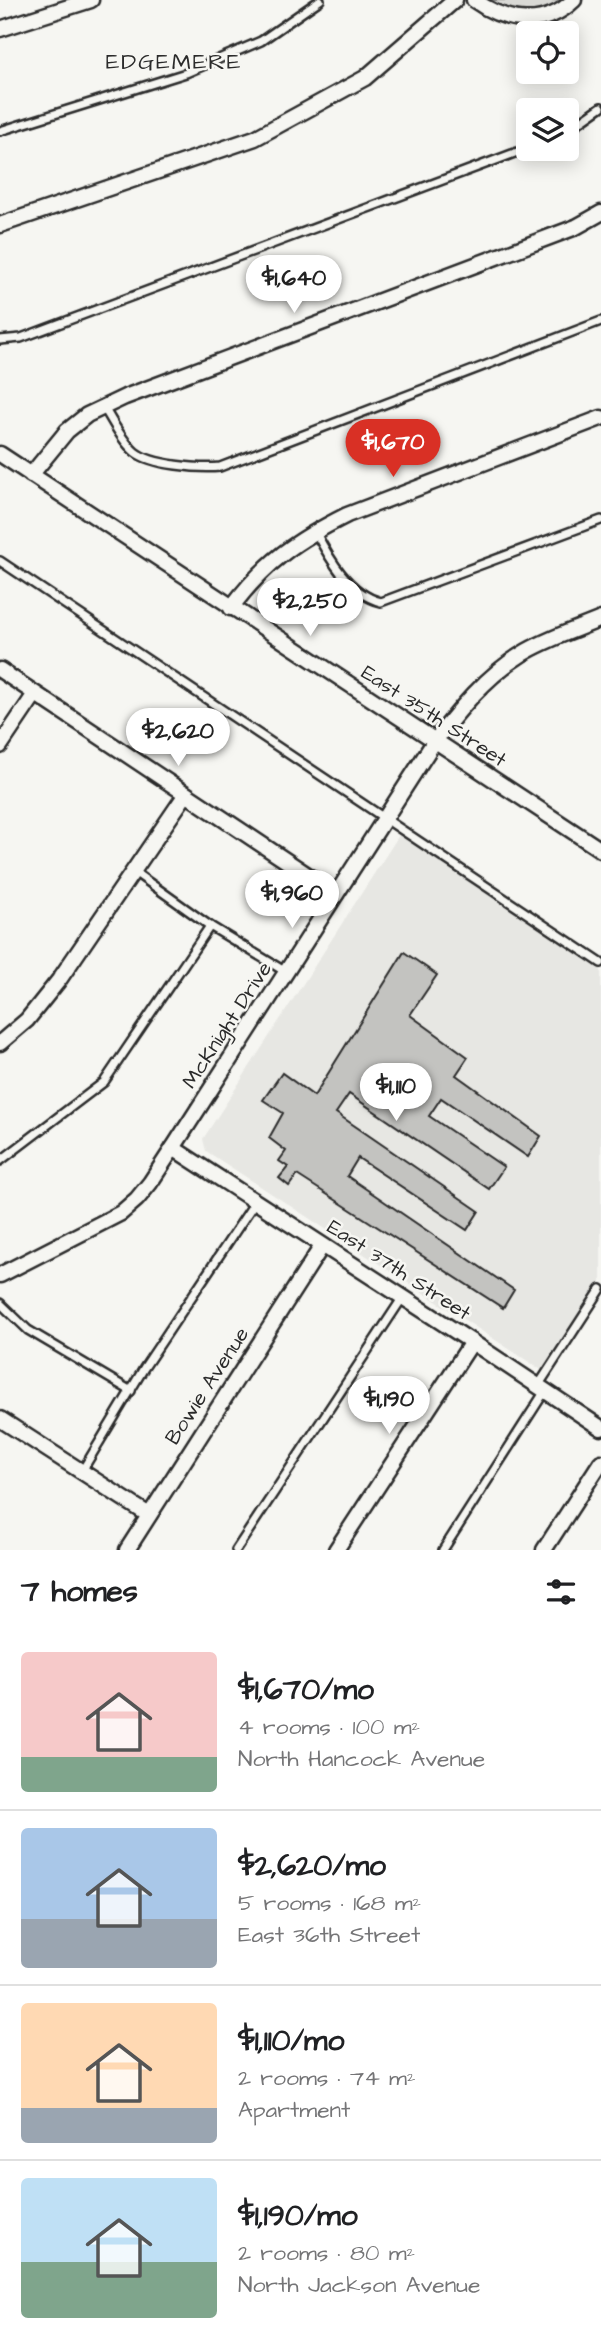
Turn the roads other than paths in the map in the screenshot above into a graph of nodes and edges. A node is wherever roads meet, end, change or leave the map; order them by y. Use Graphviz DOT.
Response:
graph roads {
  1 [pos="91,0"];
  2 [pos="320,0"];
  3 [pos="454,0"];
  4 [pos="474,0"];
  5 [pos="574,0"];
  6 [pos="0,29"];
  7 [pos="601,107"];
  8 [pos="579,123"];
  9 [pos="0,131"];
  10 [pos="516,152"];
  11 [pos="601,214"];
  12 [pos="0,225"];
  13 [pos="601,321"];
  14 [pos="0,340"];
  15 [pos="104,408"];
  16 [pos="601,418"];
  17 [pos="0,454"];
  18 [pos="31,475"];
  19 [pos="601,520"];
  20 [pos="315,531"];
  21 [pos="0,561"];
  22 [pos="231,607"];
  23 [pos="601,619"];
  24 [pos="0,670"];
  25 [pos="35,694"];
  26 [pos="434,742"];
  27 [pos="0,746"];
  28 [pos="186,794"];
  29 [pos="384,819"];
  30 [pos="601,850"];
  31 [pos="133,871"];
  32 [pos="336,894"];
  33 [pos="210,926"];
  34 [pos="601,962"];
  35 [pos="286,972"];
  36 [pos="0,1043"];
  37 [pos="173,1148"];
  38 [pos="0,1161"];
  39 [pos="256,1202"];
  40 [pos="322,1246"];
  41 [pos="0,1275"];
  42 [pos="601,1289"];
  43 [pos="403,1297"];
  44 [pos="0,1303"];
  45 [pos="472,1342"];
  46 [pos="541,1388"];
  47 [pos="131,1391"];
  48 [pos="0,1419"];
  49 [pos="599,1423"];
  50 [pos="601,1462"];
  51 [pos="82,1472"];
  52 [pos="149,1515"];
  53 [pos="127,1550"];
  54 [pos="236,1550"];
  55 [pos="336,1550"];
  56 [pos="443,1550"];
  57 [pos="544,1550"];
  1 -- 6 [label="street"];
  2 -- 9 [label="lane"];
  3 -- 12 [label="street"];
  4 -- 5 [label="street"];
  7 -- 8 [label="lane"];
  10 -- 14 [label="lane"];
  11 -- 15 [label="street"];
  13 -- 15 [label="lane"];
  15 -- 18 [label="street"];
  16 -- 20 [label="street"];
  17 -- 18 [label="street, East 35th Street"];
  18 -- 22 [label="street, East 35th Street"];
  19 -- 20 [label="lane"];
  20 -- 22 [label="street"];
  21 -- 29 [label="lane"];
  22 -- 26 [label="street, East 35th Street"];
  23 -- 26 [label="street, McKnight Drive"];
  24 -- 25 [label="street"];
  25 -- 27 [label="street"];
  25 -- 28 [label="street"];
  26 -- 29 [label="street, McKnight Drive"];
  26 -- 30 [label="street, East 35th Street"];
  28 -- 31 [label="street"];
  28 -- 32 [label="street"];
  29 -- 32 [label="street, McKnight Drive"];
  29 -- 34 [label="lane"];
  31 -- 33 [label="lane"];
  31 -- 36 [label="street"];
  32 -- 35 [label="street, McKnight Drive"];
  33 -- 35 [label="lane"];
  33 -- 38 [label="lane"];
  35 -- 37 [label="street, McKnight Drive"];
  37 -- 39 [label="street, East 37th Street"];
  37 -- 41 [label="street, McKnight Drive"];
  39 -- 40 [label="street, East 37th Street"];
  39 -- 47 [label="lane"];
  40 -- 43 [label="street, East 37th Street"];
  40 -- 52 [label="street, Bowie Avenue"];
  42 -- 46 [label="lane"];
  43 -- 45 [label="street, East 37th Street"];
  43 -- 54 [label="lane"];
  44 -- 47 [label="lane"];
  45 -- 46 [label="street, East 37th Street"];
  45 -- 55 [label="street"];
  46 -- 49 [label="street, East 37th Street"];
  46 -- 56 [label="lane"];
  47 -- 51 [label="lane"];
  48 -- 51 [label="street"];
  50 -- 57 [label="street"];
  51 -- 52 [label="street"];
  52 -- 53 [label="street, Bowie Avenue"];
}
